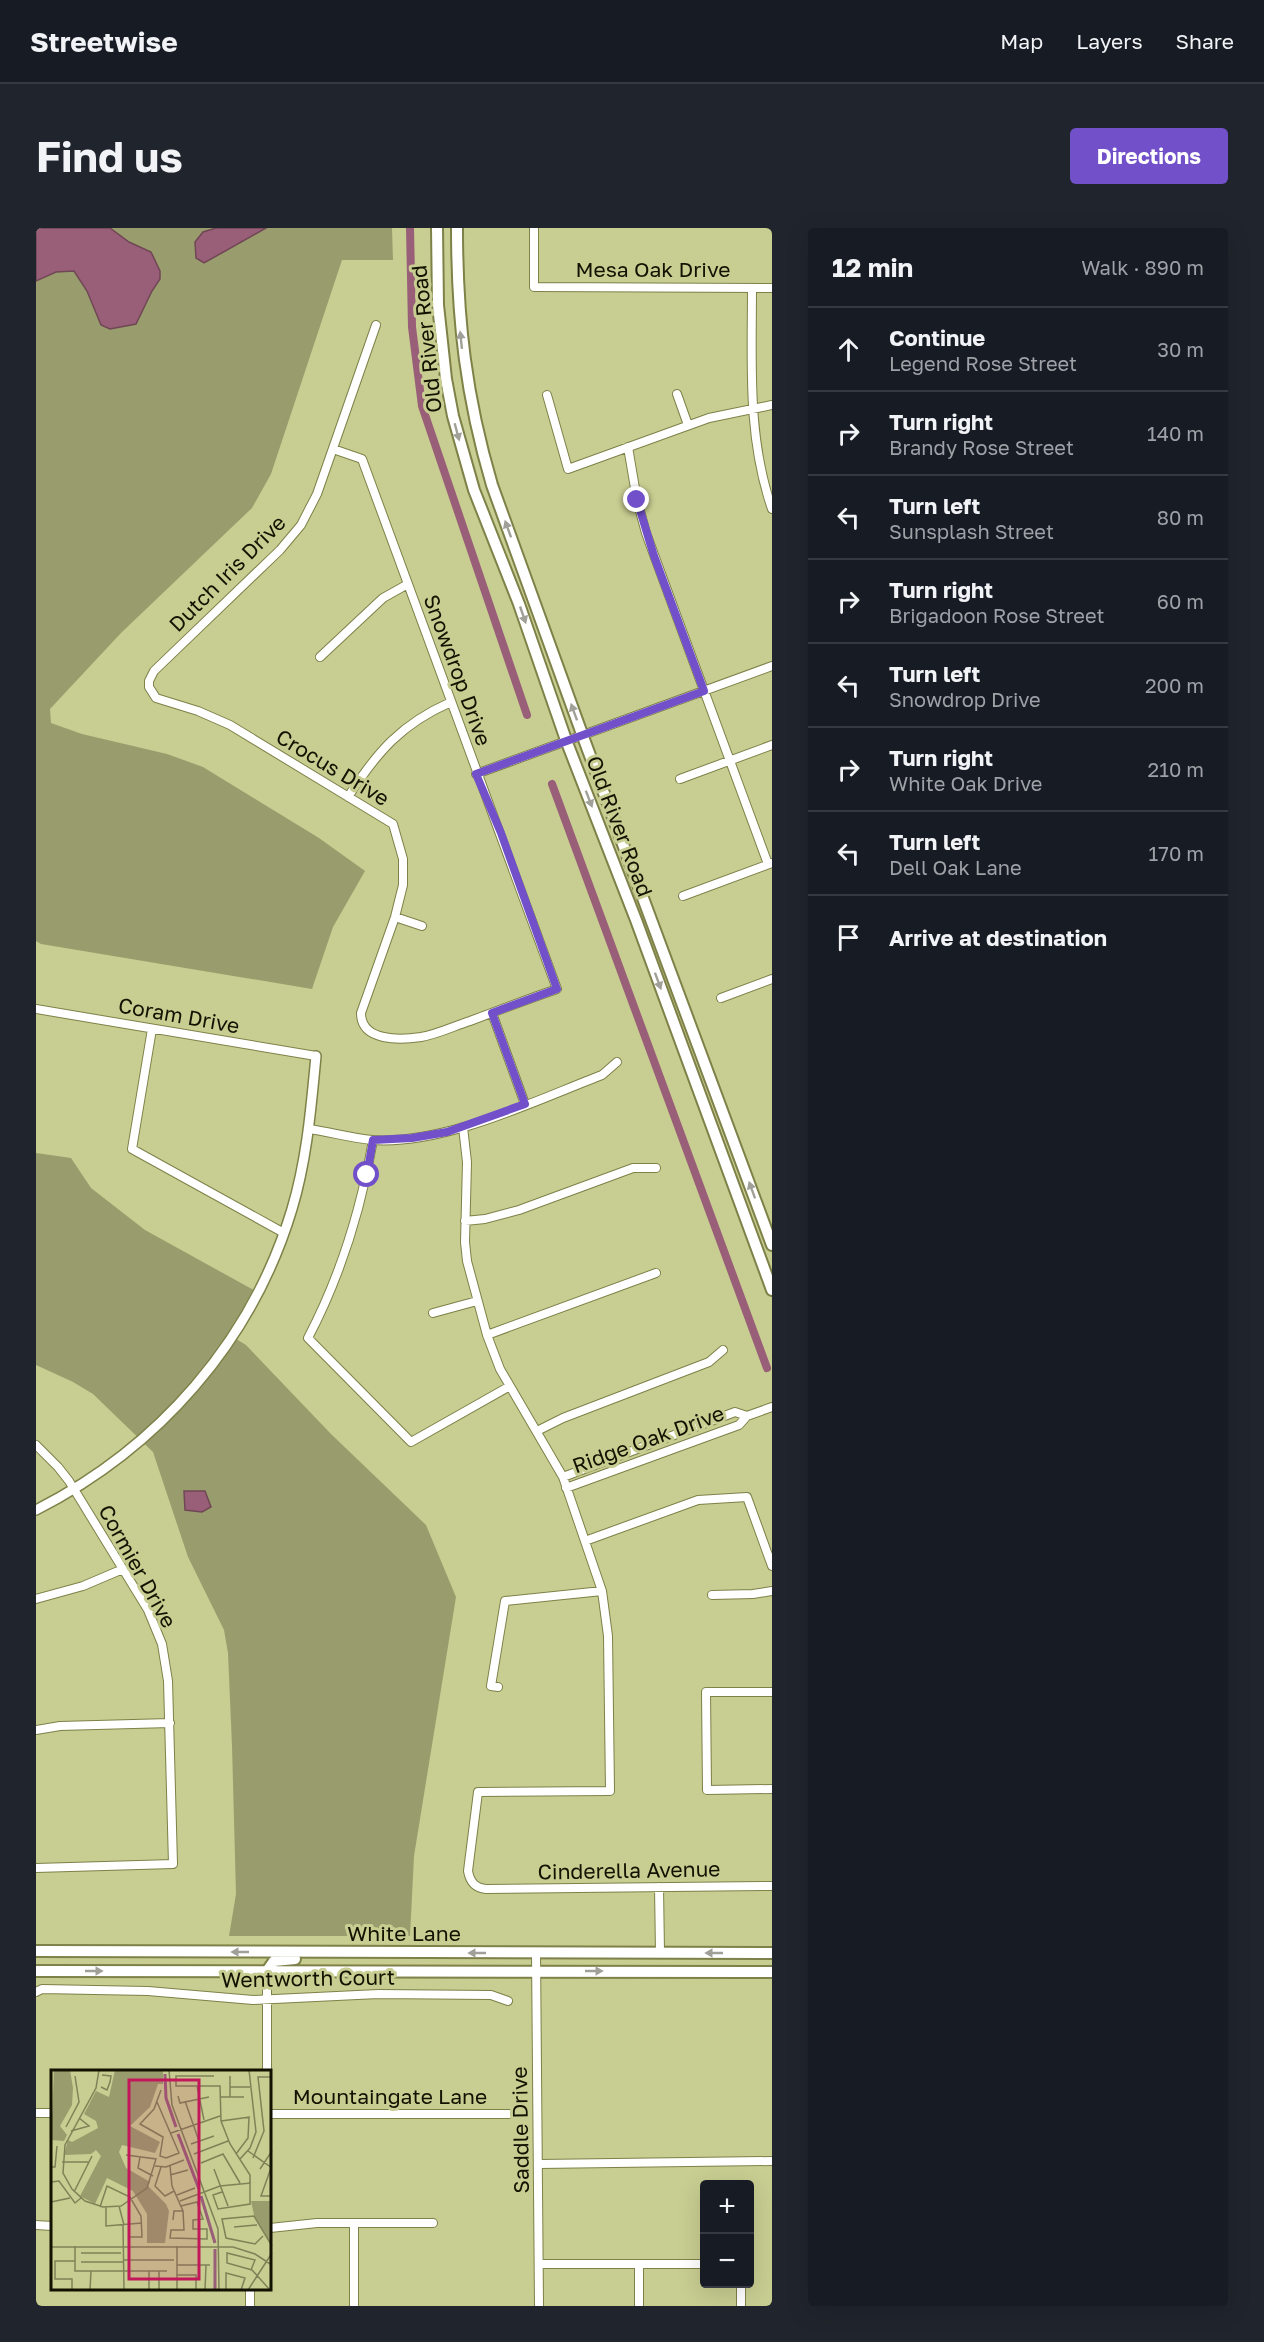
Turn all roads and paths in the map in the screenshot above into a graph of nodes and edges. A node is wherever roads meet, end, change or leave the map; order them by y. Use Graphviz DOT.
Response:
graph roads {
  1 [pos="437,228"];
  2 [pos="457,228"];
  3 [pos="534,228"];
  4 [pos="752,288"];
  5 [pos="772,288"];
  6 [pos="376,325"];
  7 [pos="547,394"];
  8 [pos="677,394"];
  9 [pos="772,405"];
  10 [pos="752,408"];
  11 [pos="688,425"];
  12 [pos="628,447"];
  13 [pos="333,449"];
  14 [pos="772,509"];
  15 [pos="408,584"];
  16 [pos="320,657"];
  17 [pos="772,666"];
  18 [pos="154,671"];
  19 [pos="704,691"];
  20 [pos="451,702"];
  21 [pos="582,734"];
  22 [pos="566,740"];
  23 [pos="772,745"];
  24 [pos="729,760"];
  25 [pos="476,774"];
  26 [pos="680,779"];
  27 [pos="348,797"];
  28 [pos="770,864"];
  29 [pos="684,896"];
  30 [pos="395,917"];
  31 [pos="422,926"];
  32 [pos="772,979"];
  33 [pos="721,998"];
  34 [pos="36,1009"];
  35 [pos="492,1013"];
  36 [pos="152,1029"];
  37 [pos="316,1056"];
  38 [pos="617,1062"];
  39 [pos="525,1104"];
  40 [pos="463,1127"];
  41 [pos="309,1129"];
  42 [pos="373,1140"];
  43 [pos="656,1168"];
  44 [pos="465,1221"];
  45 [pos="284,1233"];
  46 [pos="772,1245"];
  47 [pos="656,1273"];
  48 [pos="772,1290"];
  49 [pos="477,1301"];
  50 [pos="433,1313"];
  51 [pos="487,1335"];
  52 [pos="723,1350"];
  53 [pos="510,1386"];
  54 [pos="772,1407"];
  55 [pos="747,1416"];
  56 [pos="537,1431"];
  57 [pos="36,1445"];
  58 [pos="563,1477"];
  59 [pos="566,1488"];
  60 [pos="74,1490"];
  61 [pos="36,1510"];
  62 [pos="585,1541"];
  63 [pos="772,1566"];
  64 [pos="123,1569"];
  65 [pos="602,1591"];
  66 [pos="772,1591"];
  67 [pos="712,1595"];
  68 [pos="36,1599"];
  69 [pos="498,1687"];
  70 [pos="772,1692"];
  71 [pos="170,1723"];
  72 [pos="36,1730"];
  73 [pos="772,1789"];
  74 [pos="36,1868"];
  75 [pos="772,1886"];
  76 [pos="659,1887"];
  77 [pos="36,1951"];
  78 [pos="339,1953"];
  79 [pos="536,1953"];
  80 [pos="660,1953"];
  81 [pos="772,1953"];
  82 [pos="772,1959"];
  83 [pos="36,1971"];
  84 [pos="267,1971"];
  85 [pos="536,1971"];
  86 [pos="732,1972"];
  87 [pos="772,1972"];
  88 [pos="36,1992"];
  89 [pos="267,2000"];
  90 [pos="508,2001"];
  91 [pos="267,2070"];
  92 [pos="272,2114"];
  93 [pos="509,2114"];
  94 [pos="772,2161"];
  95 [pos="539,2164"];
  96 [pos="354,2223"];
  97 [pos="433,2223"];
  98 [pos="36,2225"];
  99 [pos="51,2226"];
  100 [pos="272,2228"];
  101 [pos="539,2264"];
  102 [pos="639,2264"];
  103 [pos="700,2264"];
  104 [pos="741,2288"];
  105 [pos="354,2306"];
  106 [pos="539,2306"];
  107 [pos="639,2306"];
  108 [pos="741,2306"];
  1 -- 22 [label="main road, Old River Road, one-way"];
  21 -- 2 [label="main road, Old River Road, one-way"];
  3 -- 4 [label="street, Mesa Oak Drive"];
  4 -- 5 [label="street, Mesa Oak Drive"];
  4 -- 10 [label="street"];
  6 -- 13 [label="street, Dutch Iris Drive"];
  7 -- 12 [label="street"];
  8 -- 11 [label="street"];
  9 -- 10 [label="street"];
  10 -- 11 [label="street"];
  10 -- 14 [label="street"];
  11 -- 12 [label="street"];
  12 -- 19 [label="street"];
  13 -- 15 [label="street, Snowdrop Drive"];
  13 -- 18 [label="street, Dutch Iris Drive"];
  15 -- 16 [label="street"];
  15 -- 20 [label="street, Snowdrop Drive"];
  17 -- 19 [label="street"];
  18 -- 27 [label="street, Crocus Drive"];
  19 -- 21 [label="street"];
  19 -- 24 [label="street"];
  20 -- 25 [label="street, Snowdrop Drive"];
  20 -- 27 [label="street"];
  21 -- 22 [label="street"];
  46 -- 21 [label="main road, Old River Road, one-way"];
  22 -- 25 [label="street"];
  22 -- 48 [label="main road, Old River Road, one-way"];
  23 -- 24 [label="street"];
  24 -- 26 [label="street"];
  24 -- 28 [label="street"];
  25 -- 35 [label="street, Snowdrop Drive"];
  27 -- 30 [label="street, Crocus Drive"];
  28 -- 29 [label="street"];
  30 -- 31 [label="street"];
  30 -- 35 [label="street, Crocus Drive"];
  32 -- 33 [label="street"];
  34 -- 36 [label="street, Coram Drive"];
  35 -- 39 [label="street"];
  36 -- 37 [label="street, Coram Drive"];
  36 -- 45 [label="street"];
  37 -- 41 [label="street"];
  38 -- 39 [label="street"];
  39 -- 40 [label="street"];
  40 -- 42 [label="street"];
  40 -- 44 [label="street"];
  41 -- 42 [label="street"];
  41 -- 45 [label="street"];
  42 -- 53 [label="street"];
  43 -- 44 [label="street"];
  44 -- 49 [label="street"];
  45 -- 60 [label="street"];
  47 -- 51 [label="street"];
  49 -- 50 [label="street"];
  49 -- 51 [label="street"];
  51 -- 53 [label="street"];
  52 -- 56 [label="street"];
  53 -- 56 [label="street"];
  54 -- 55 [label="street, Ridge Oak Drive"];
  55 -- 58 [label="street, Ridge Oak Drive"];
  55 -- 59 [label="street, Ridge Oak Drive"];
  56 -- 58 [label="street"];
  57 -- 60 [label="street, Cormier Drive"];
  58 -- 59 [label="street"];
  59 -- 62 [label="street"];
  60 -- 61 [label="street"];
  60 -- 64 [label="street, Cormier Drive"];
  62 -- 63 [label="street"];
  62 -- 65 [label="street"];
  64 -- 68 [label="street"];
  64 -- 71 [label="street, Cormier Drive"];
  65 -- 69 [label="street"];
  65 -- 76 [label="street, Cinderella Avenue"];
  66 -- 67 [label="street"];
  70 -- 73 [label="street"];
  71 -- 72 [label="street"];
  71 -- 74 [label="street, Cormier Drive"];
  75 -- 76 [label="street, Cinderella Avenue"];
  76 -- 80 [label="street"];
  78 -- 77 [label="main road, White Lane, one-way"];
  79 -- 78 [label="main road, White Lane, one-way"];
  78 -- 84 [label="main road"];
  79 -- 80 [label="main road, White Lane"];
  79 -- 85 [label="street, Saddle Drive"];
  81 -- 80 [label="main road, White Lane, one-way"];
  82 -- 86 [label="main road"];
  83 -- 84 [label="main road, White Lane, one-way"];
  84 -- 85 [label="main road, White Lane"];
  84 -- 89 [label="street"];
  85 -- 86 [label="main road, White Lane, one-way"];
  85 -- 95 [label="street, Saddle Drive"];
  86 -- 87 [label="main road, White Lane"];
  88 -- 89 [label="street, Wentworth Court"];
  89 -- 90 [label="street, Wentworth Court"];
  89 -- 91 [label="street"];
  92 -- 93 [label="street, Mountaingate Lane"];
  94 -- 95 [label="street"];
  95 -- 101 [label="street, Saddle Drive"];
  96 -- 97 [label="street"];
  96 -- 100 [label="street"];
  96 -- 105 [label="street"];
  98 -- 99 [label="street"];
  101 -- 102 [label="street"];
  101 -- 106 [label="street, Saddle Drive"];
  102 -- 103 [label="street"];
  102 -- 107 [label="street"];
  104 -- 108 [label="street"];
}
